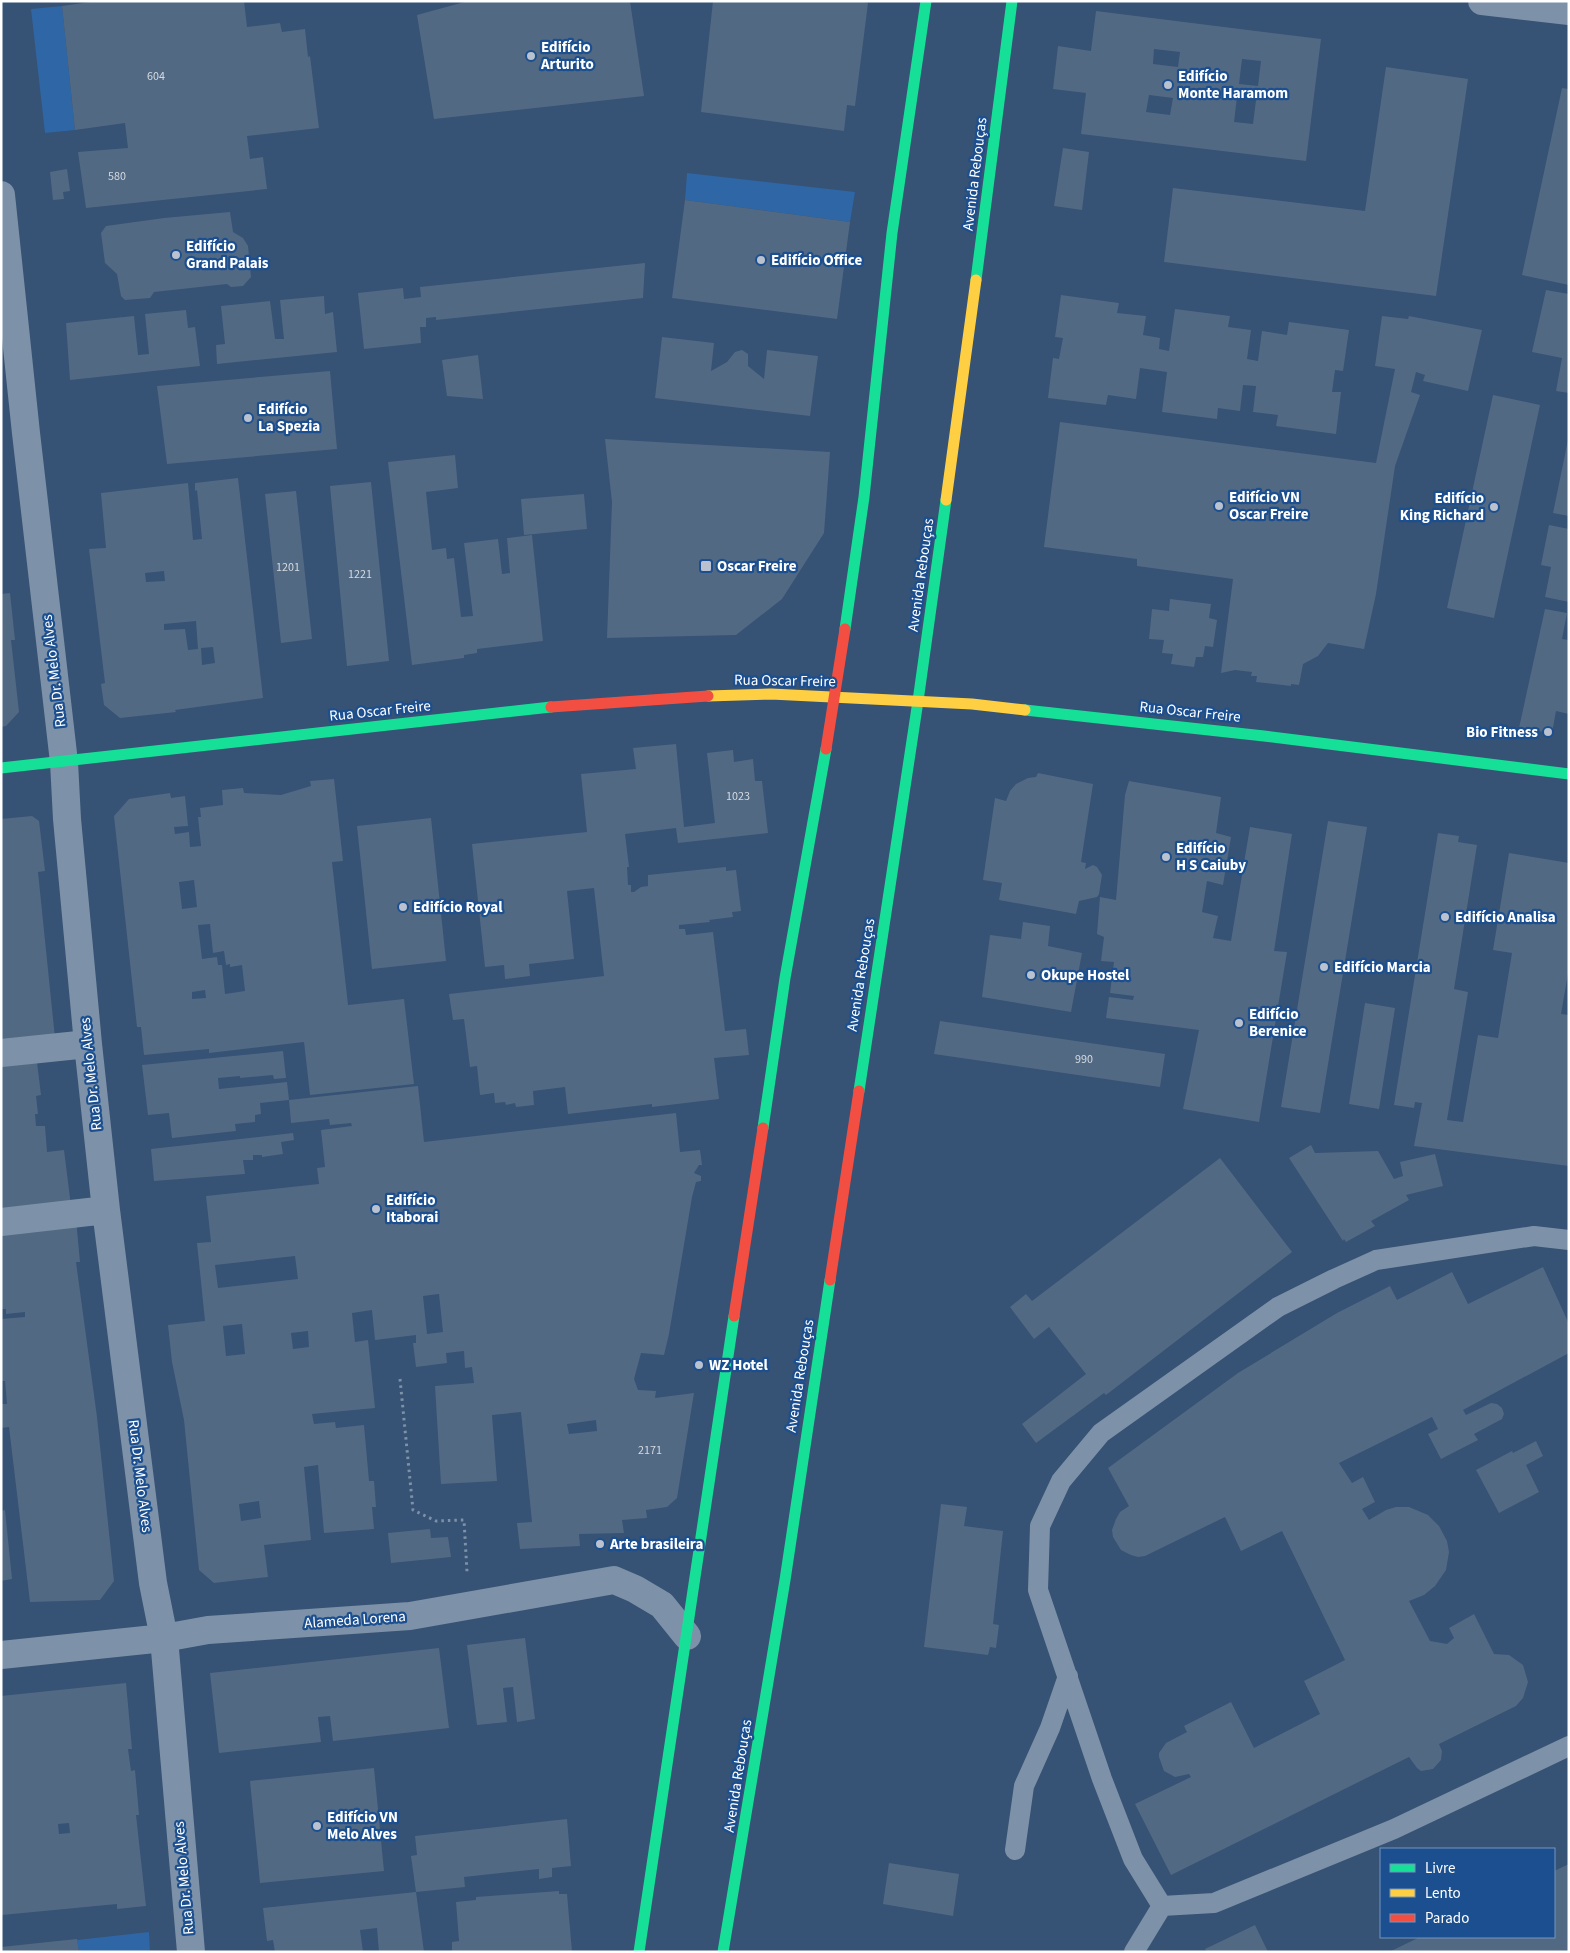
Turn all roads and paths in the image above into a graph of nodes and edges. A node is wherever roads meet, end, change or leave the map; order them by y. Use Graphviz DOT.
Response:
graph roads {
  1 [pos="926,1"];
  2 [pos="1012,1"];
  3 [pos="1482,1"];
  4 [pos="1569,11"];
  5 [pos="1,195"];
  6 [pos="835,696"];
  7 [pos="918,701"];
  8 [pos="64,762"];
  9 [pos="1,768"];
  10 [pos="1569,774"];
  11 [pos="88,1044"];
  12 [pos="1,1052"];
  13 [pos="106,1210"];
  14 [pos="1,1222"];
  15 [pos="1569,1240"];
  16 [pos="400,1379"];
  17 [pos="468,1578"];
  18 [pos="687,1636"];
  19 [pos="164,1638"];
  20 [pos="1,1655"];
  21 [pos="1068,1676"];
  22 [pos="1569,1746"];
  23 [pos="1015,1850"];
  24 [pos="1162,1906"];
  25 [pos="191,1952"];
  26 [pos="639,1952"];
  27 [pos="723,1952"];
  28 [pos="1134,1952"];
  1 -- 6 [label="main road"];
  2 -- 7 [label="main road, Avenida Rebouças"];
  3 -- 4 [label="street"];
  5 -- 8 [label="street, Rua Dr. Melo Alves"];
  6 -- 7 [label="main road, Rua Oscar Freire"];
  6 -- 8 [label="main road, Rua Oscar Freire"];
  6 -- 18 [label="main road"];
  7 -- 10 [label="main road, Rua Oscar Freire"];
  7 -- 27 [label="main road, Avenida Rebouças"];
  8 -- 9 [label="main road, Rua Oscar Freire"];
  8 -- 11 [label="street, Rua Dr. Melo Alves"];
  11 -- 12 [label="street"];
  11 -- 13 [label="street, Rua Dr. Melo Alves"];
  13 -- 14 [label="street"];
  13 -- 19 [label="street, Rua Dr. Melo Alves"];
  15 -- 21 [label="lane"];
  16 -- 17 [label="path"];
  18 -- 19 [label="street, Alameda Lorena"];
  18 -- 26 [label="main road"];
  19 -- 20 [label="street, Alameda Lorena"];
  19 -- 25 [label="street, Rua Dr. Melo Alves"];
  21 -- 23 [label="lane"];
  21 -- 24 [label="lane"];
  22 -- 24 [label="lane"];
  24 -- 28 [label="lane"];
}
